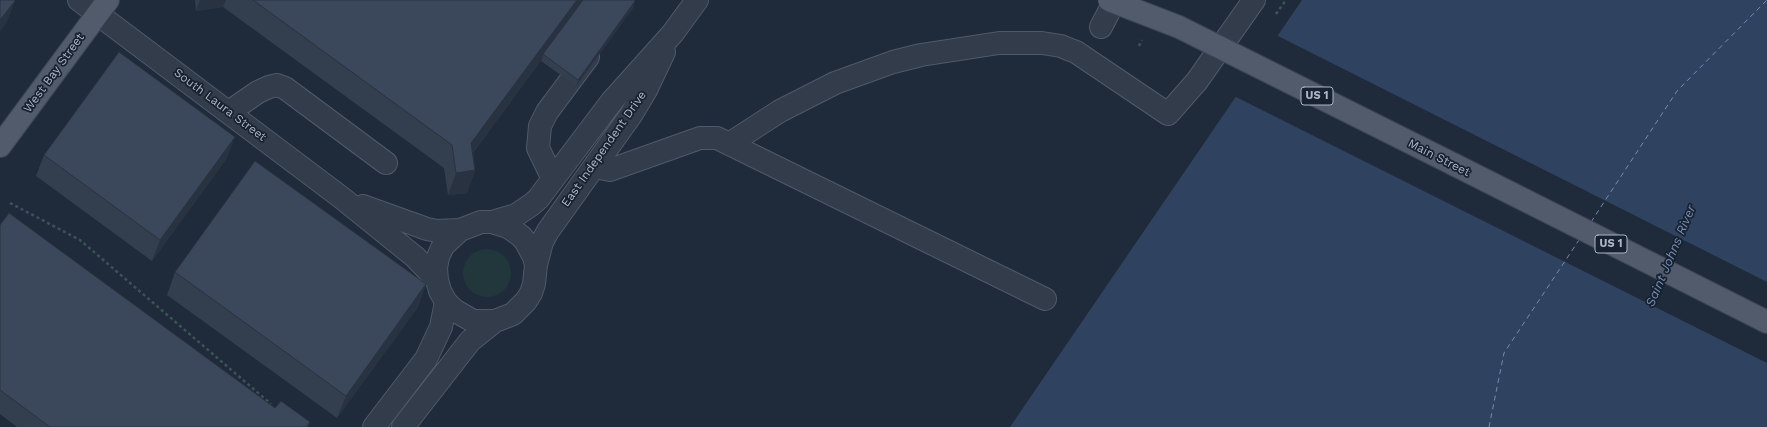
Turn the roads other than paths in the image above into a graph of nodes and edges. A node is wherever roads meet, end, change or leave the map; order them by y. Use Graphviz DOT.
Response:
graph roads {
  1 [pos="79,0"];
  2 [pos="696,0"];
  3 [pos="1109,0"];
  4 [pos="1115,0"];
  5 [pos="1139,0"];
  6 [pos="1254,0"];
  7 [pos="103,7"];
  8 [pos="1100,27"];
  9 [pos="1179,27"];
  10 [pos="673,33"];
  11 [pos="598,44"];
  12 [pos="229,112"];
  13 [pos="729,144"];
  14 [pos="0,146"];
  15 [pos="386,162"];
  16 [pos="595,167"];
  17 [pos="553,179"];
  18 [pos="342,198"];
  19 [pos="492,222"];
  20 [pos="460,230"];
  21 [pos="536,265"];
  22 [pos="437,280"];
  23 [pos="1045,299"];
  24 [pos="446,302"];
  25 [pos="495,321"];
  26 [pos="1767,322"];
  27 [pos="374,427"];
  28 [pos="403,427"];
  1 -- 7 [label="street, South Laura Street"];
  2 -- 10 [label="street, East Independent Drive"];
  3 -- 9 [label="main road, Main Street / US 1, bridge"];
  4 -- 8 [label="street"];
  5 -- 9 [label="main road, US 1, bridge"];
  6 -- 13 [label="street"];
  7 -- 12 [label="street, South Laura Street"];
  7 -- 14 [label="main road, West Bay Street"];
  9 -- 26 [label="main road, Main Street / US 1, bridge"];
  10 -- 16 [label="street, East Independent Drive"];
  10 -- 17 [label="street, East Independent Drive"];
  11 -- 17 [label="street"];
  12 -- 15 [label="street"];
  12 -- 18 [label="street, South Laura Street"];
  13 -- 16 [label="street"];
  13 -- 23 [label="street"];
  16 -- 21 [label="street, East Independent Drive"];
  17 -- 19 [label="street, East Independent Drive"];
  18 -- 20 [label="street, South Laura Street"];
  18 -- 22 [label="street, South Laura Street"];
  19 -- 20 [label="street, East Independent Drive"];
  19 -- 21 [label="street, East Independent Drive"];
  20 -- 22 [label="street, East Independent Drive"];
  21 -- 25 [label="street, East Independent Drive"];
  22 -- 24 [label="street, East Independent Drive"];
  24 -- 25 [label="street, East Independent Drive"];
  24 -- 27 [label="street"];
  25 -- 28 [label="street, East Independent Drive"];
}
